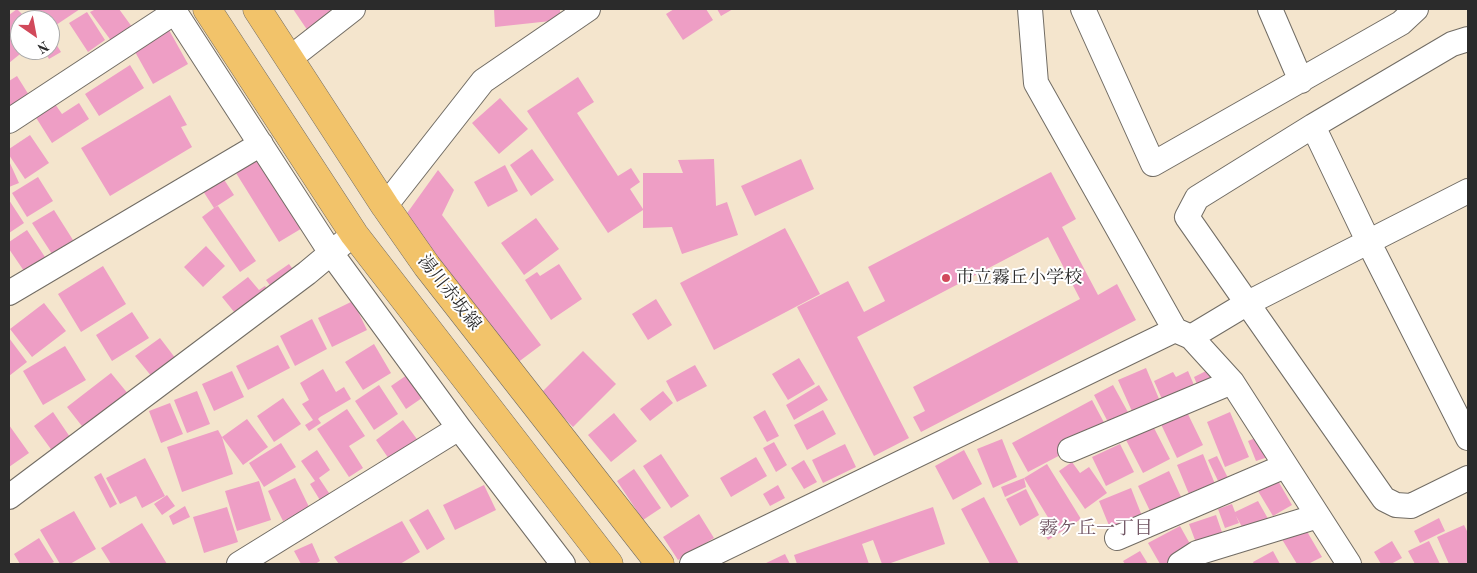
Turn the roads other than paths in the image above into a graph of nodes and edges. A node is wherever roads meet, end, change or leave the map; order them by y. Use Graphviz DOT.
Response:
graph roads {
  1 [pos="207,9"];
  2 [pos="257,9"];
  3 [pos="353,9"];
  4 [pos="588,9"];
  5 [pos="1030,9"];
  6 [pos="1083,9"];
  7 [pos="1270,9"];
  8 [pos="1416,9"];
  9 [pos="174,10"];
  10 [pos="1468,39"];
  11 [pos="290,59"];
  12 [pos="1300,81"];
  13 [pos="9,121"];
  14 [pos="1313,126"];
  15 [pos="261,144"];
  16 [pos="1468,191"];
  17 [pos="385,206"];
  18 [pos="354,234"];
  19 [pos="1369,243"];
  20 [pos="331,253"];
  21 [pos="9,293"];
  22 [pos="1246,304"];
  23 [pos="1183,334"];
  24 [pos="1232,382"];
  25 [pos="458,428"];
  26 [pos="1468,438"];
  27 [pos="1070,450"];
  28 [pos="1286,466"];
  29 [pos="1468,478"];
  30 [pos="9,497"];
  31 [pos="1318,516"];
  32 [pos="1118,538"];
  33 [pos="239,564"];
  34 [pos="563,564"];
  35 [pos="609,564"];
  36 [pos="660,564"];
  37 [pos="692,564"];
  38 [pos="1180,564"];
  39 [pos="1349,564"];
  1 -- 18 [label="main road"];
  2 -- 11 [label="main road, 湯川赤坂線"];
  3 -- 11 [label="street"];
  4 -- 17 [label="street"];
  5 -- 23 [label="street"];
  6 -- 12 [label="street"];
  7 -- 12 [label="street"];
  8 -- 12 [label="street"];
  9 -- 13 [label="street"];
  9 -- 15 [label="street"];
  10 -- 14 [label="street"];
  11 -- 17 [label="main road, 湯川赤坂線"];
  14 -- 19 [label="street"];
  14 -- 22 [label="street"];
  15 -- 20 [label="street"];
  15 -- 21 [label="street"];
  16 -- 19 [label="street"];
  17 -- 36 [label="main road, 湯川赤坂線"];
  18 -- 20 [label="street"];
  18 -- 35 [label="main road"];
  19 -- 22 [label="street"];
  19 -- 26 [label="street"];
  20 -- 25 [label="street"];
  20 -- 30 [label="street"];
  22 -- 23 [label="street"];
  22 -- 29 [label="street"];
  23 -- 24 [label="street"];
  23 -- 37 [label="street"];
  24 -- 27 [label="street"];
  24 -- 28 [label="street"];
  25 -- 33 [label="street"];
  25 -- 34 [label="street"];
  28 -- 31 [label="street"];
  28 -- 32 [label="street"];
  31 -- 38 [label="street"];
  31 -- 39 [label="street"];
}
